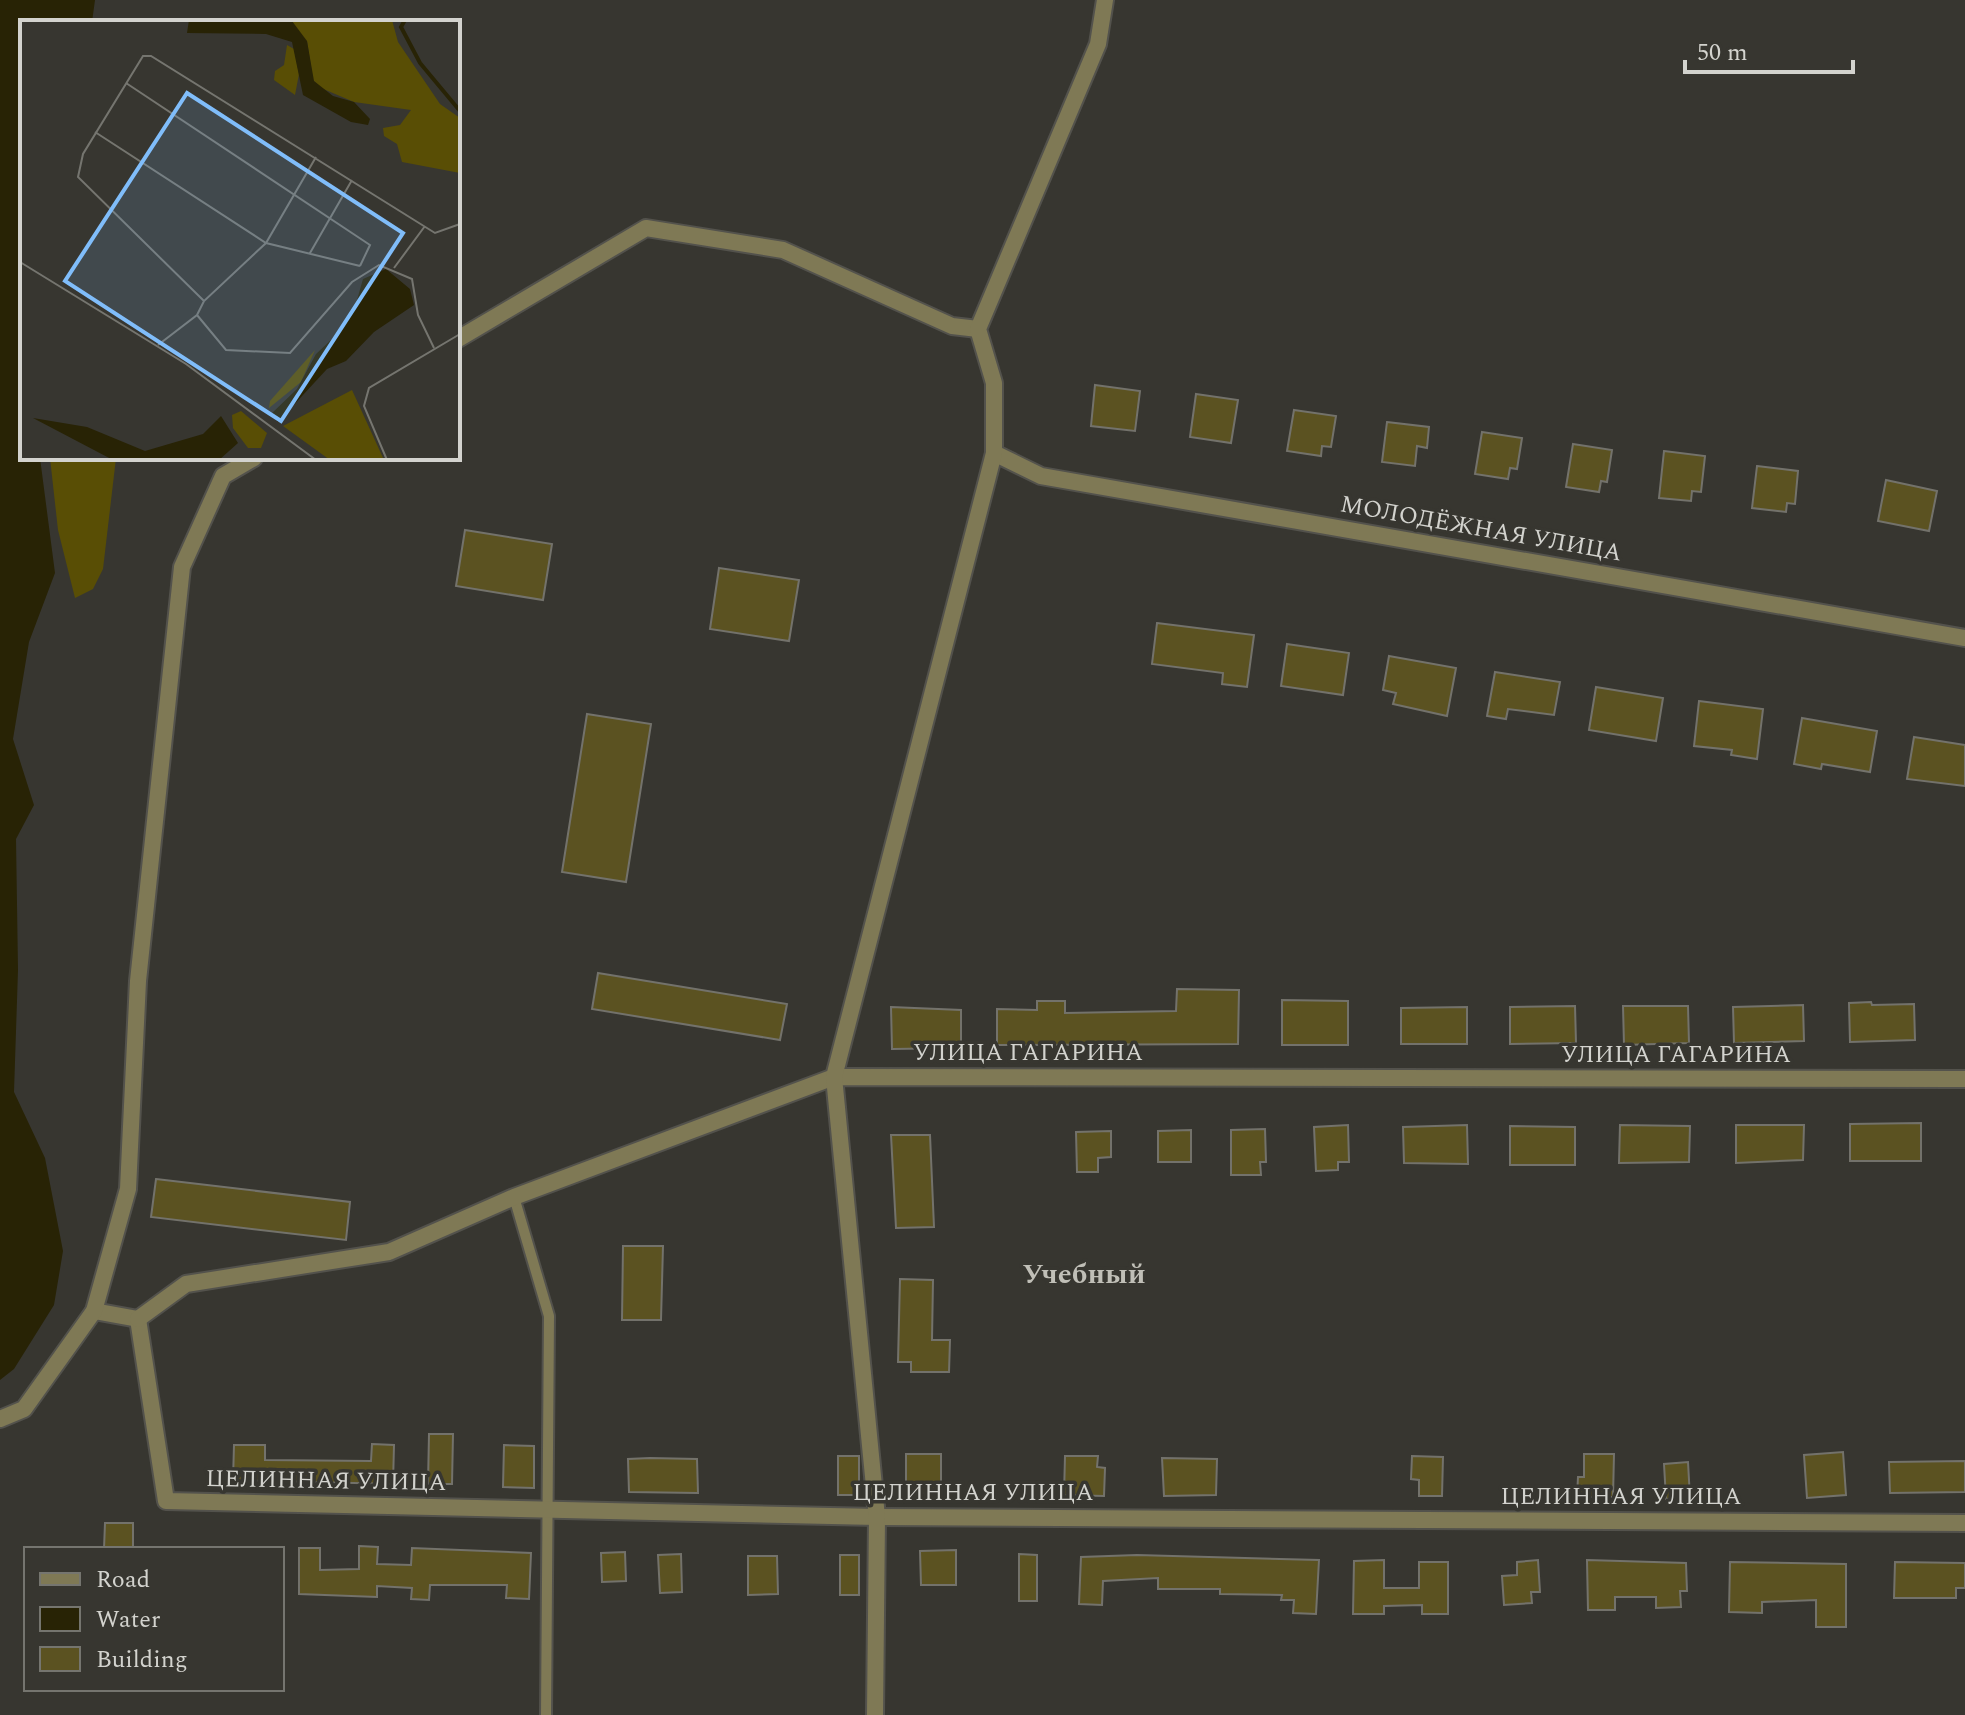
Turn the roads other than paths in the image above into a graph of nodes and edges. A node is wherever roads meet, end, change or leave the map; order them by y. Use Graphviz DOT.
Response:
graph roads {
  1 [pos="1105,0"];
  2 [pos="978,329"];
  3 [pos="460,338"];
  4 [pos="994,453"];
  5 [pos="251,460"];
  6 [pos="1965,638"];
  7 [pos="834,1077"];
  8 [pos="1965,1079"];
  9 [pos="514,1197"];
  10 [pos="94,1311"];
  11 [pos="138,1319"];
  12 [pos="0,1419"];
  13 [pos="545,1510"];
  14 [pos="877,1517"];
  15 [pos="1965,1523"];
  16 [pos="546,1715"];
  17 [pos="875,1715"];
  1 -- 2 [label="street"];
  2 -- 3 [label="street"];
  2 -- 4 [label="street"];
  4 -- 6 [label="street, МОЛОДЁЖНАЯ УЛИЦА"];
  4 -- 7 [label="street"];
  5 -- 10 [label="street"];
  7 -- 8 [label="street, УЛИЦА ГАГАРИНА"];
  7 -- 9 [label="street, УЛИЦА ГАГАРИНА"];
  7 -- 14 [label="street"];
  9 -- 11 [label="street, УЛИЦА ГАГАРИНА"];
  9 -- 13 [label="lane"];
  10 -- 11 [label="street"];
  10 -- 12 [label="street"];
  11 -- 13 [label="street, ЦЕЛИННАЯ УЛИЦА"];
  13 -- 14 [label="street, ЦЕЛИННАЯ УЛИЦА"];
  13 -- 16 [label="lane"];
  14 -- 15 [label="street, ЦЕЛИННАЯ УЛИЦА"];
  14 -- 17 [label="street"];
}
